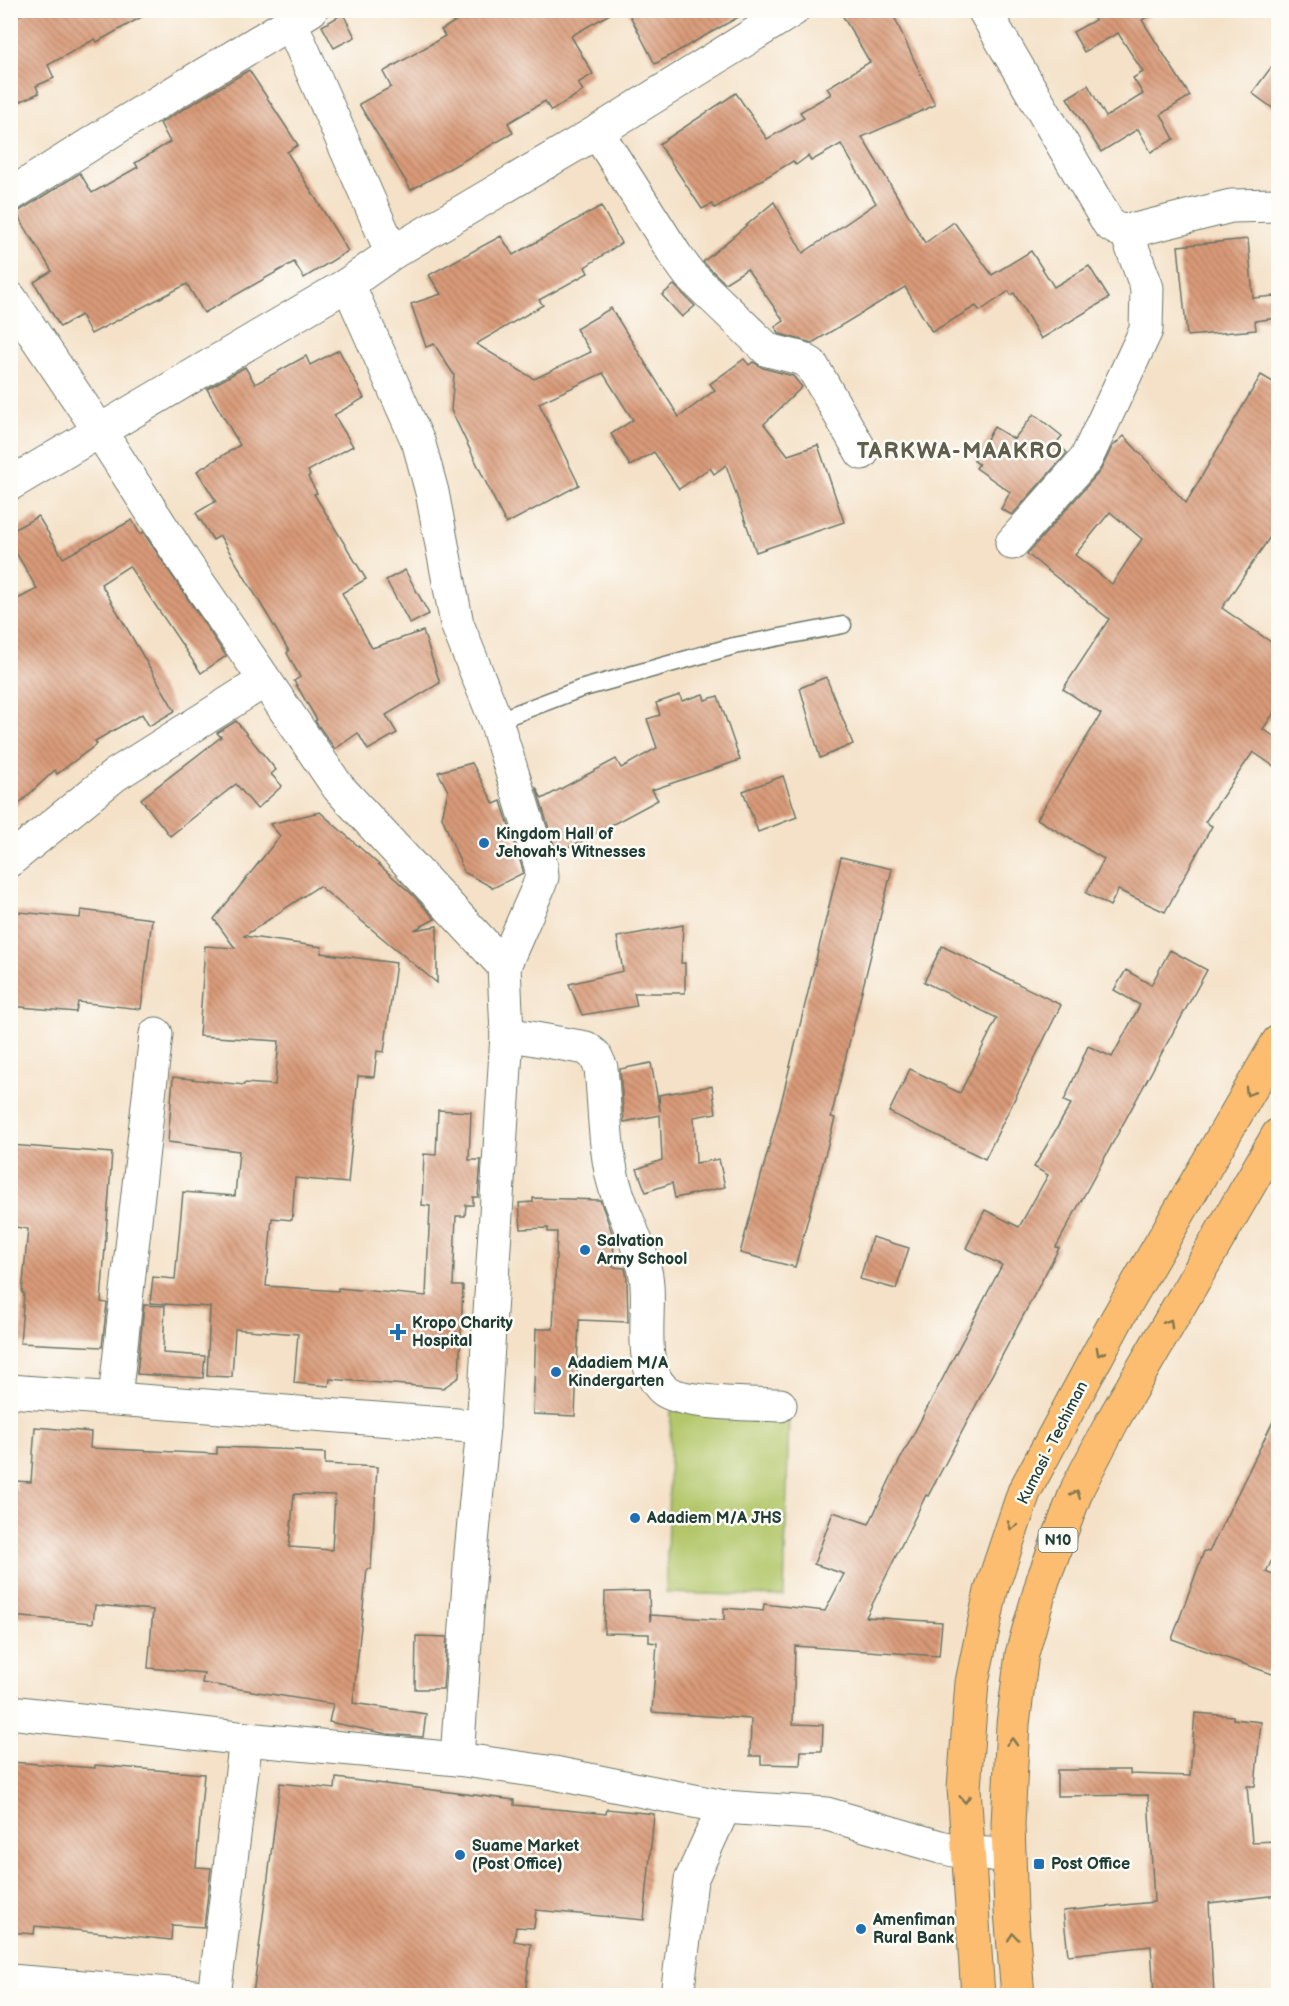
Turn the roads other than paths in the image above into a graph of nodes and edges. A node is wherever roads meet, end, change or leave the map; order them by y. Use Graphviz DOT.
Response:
graph roads {
  1 [pos="793,10"];
  2 [pos="984,10"];
  3 [pos="297,15"];
  4 [pos="597,132"];
  5 [pos="10,195"];
  6 [pos="1278,205"];
  7 [pos="1126,231"];
  8 [pos="392,253"];
  9 [pos="348,284"];
  10 [pos="10,298"];
  11 [pos="99,430"];
  12 [pos="862,453"];
  13 [pos="10,484"];
  14 [pos="1012,543"];
  15 [pos="843,625"];
  16 [pos="264,681"];
  17 [pos="496,721"];
  18 [pos="10,860"];
  19 [pos="504,966"];
  20 [pos="156,1034"];
  21 [pos="507,1034"];
  22 [pos="1278,1042"];
  23 [pos="1278,1135"];
  24 [pos="10,1391"];
  25 [pos="115,1398"];
  26 [pos="780,1406"];
  27 [pos="483,1426"];
  28 [pos="10,1712"];
  29 [pos="246,1739"];
  30 [pos="457,1759"];
  31 [pos="724,1806"];
  32 [pos="968,1853"];
  33 [pos="1009,1855"];
  34 [pos="10,1982"];
  35 [pos="194,1995"];
  36 [pos="214,1995"];
  37 [pos="677,1995"];
  38 [pos="978,1995"];
  39 [pos="1018,1995"];
  1 -- 4 [label="street"];
  2 -- 7 [label="street"];
  3 -- 5 [label="street"];
  3 -- 8 [label="street"];
  4 -- 8 [label="street"];
  4 -- 12 [label="street"];
  6 -- 7 [label="street"];
  7 -- 14 [label="street"];
  8 -- 9 [label="street"];
  9 -- 11 [label="street"];
  9 -- 17 [label="street"];
  10 -- 11 [label="street"];
  11 -- 13 [label="street"];
  11 -- 16 [label="street"];
  15 -- 17 [label="lane"];
  16 -- 18 [label="street"];
  16 -- 19 [label="street"];
  17 -- 19 [label="street"];
  19 -- 21 [label="street"];
  20 -- 25 [label="street"];
  21 -- 26 [label="street"];
  21 -- 27 [label="street"];
  22 -- 32 [label="highway, Kumasi - Techiman, one-way"];
  33 -- 23 [label="highway, N10, one-way"];
  24 -- 25 [label="street"];
  25 -- 27 [label="street"];
  27 -- 30 [label="street"];
  28 -- 29 [label="street"];
  29 -- 30 [label="street"];
  29 -- 36 [label="street"];
  30 -- 31 [label="street"];
  31 -- 32 [label="street"];
  31 -- 37 [label="street"];
  32 -- 33 [label="street"];
  32 -- 38 [label="highway, Kumasi - Techiman"];
  39 -- 33 [label="highway, N10, one-way"];
  34 -- 35 [label="street"];
}
